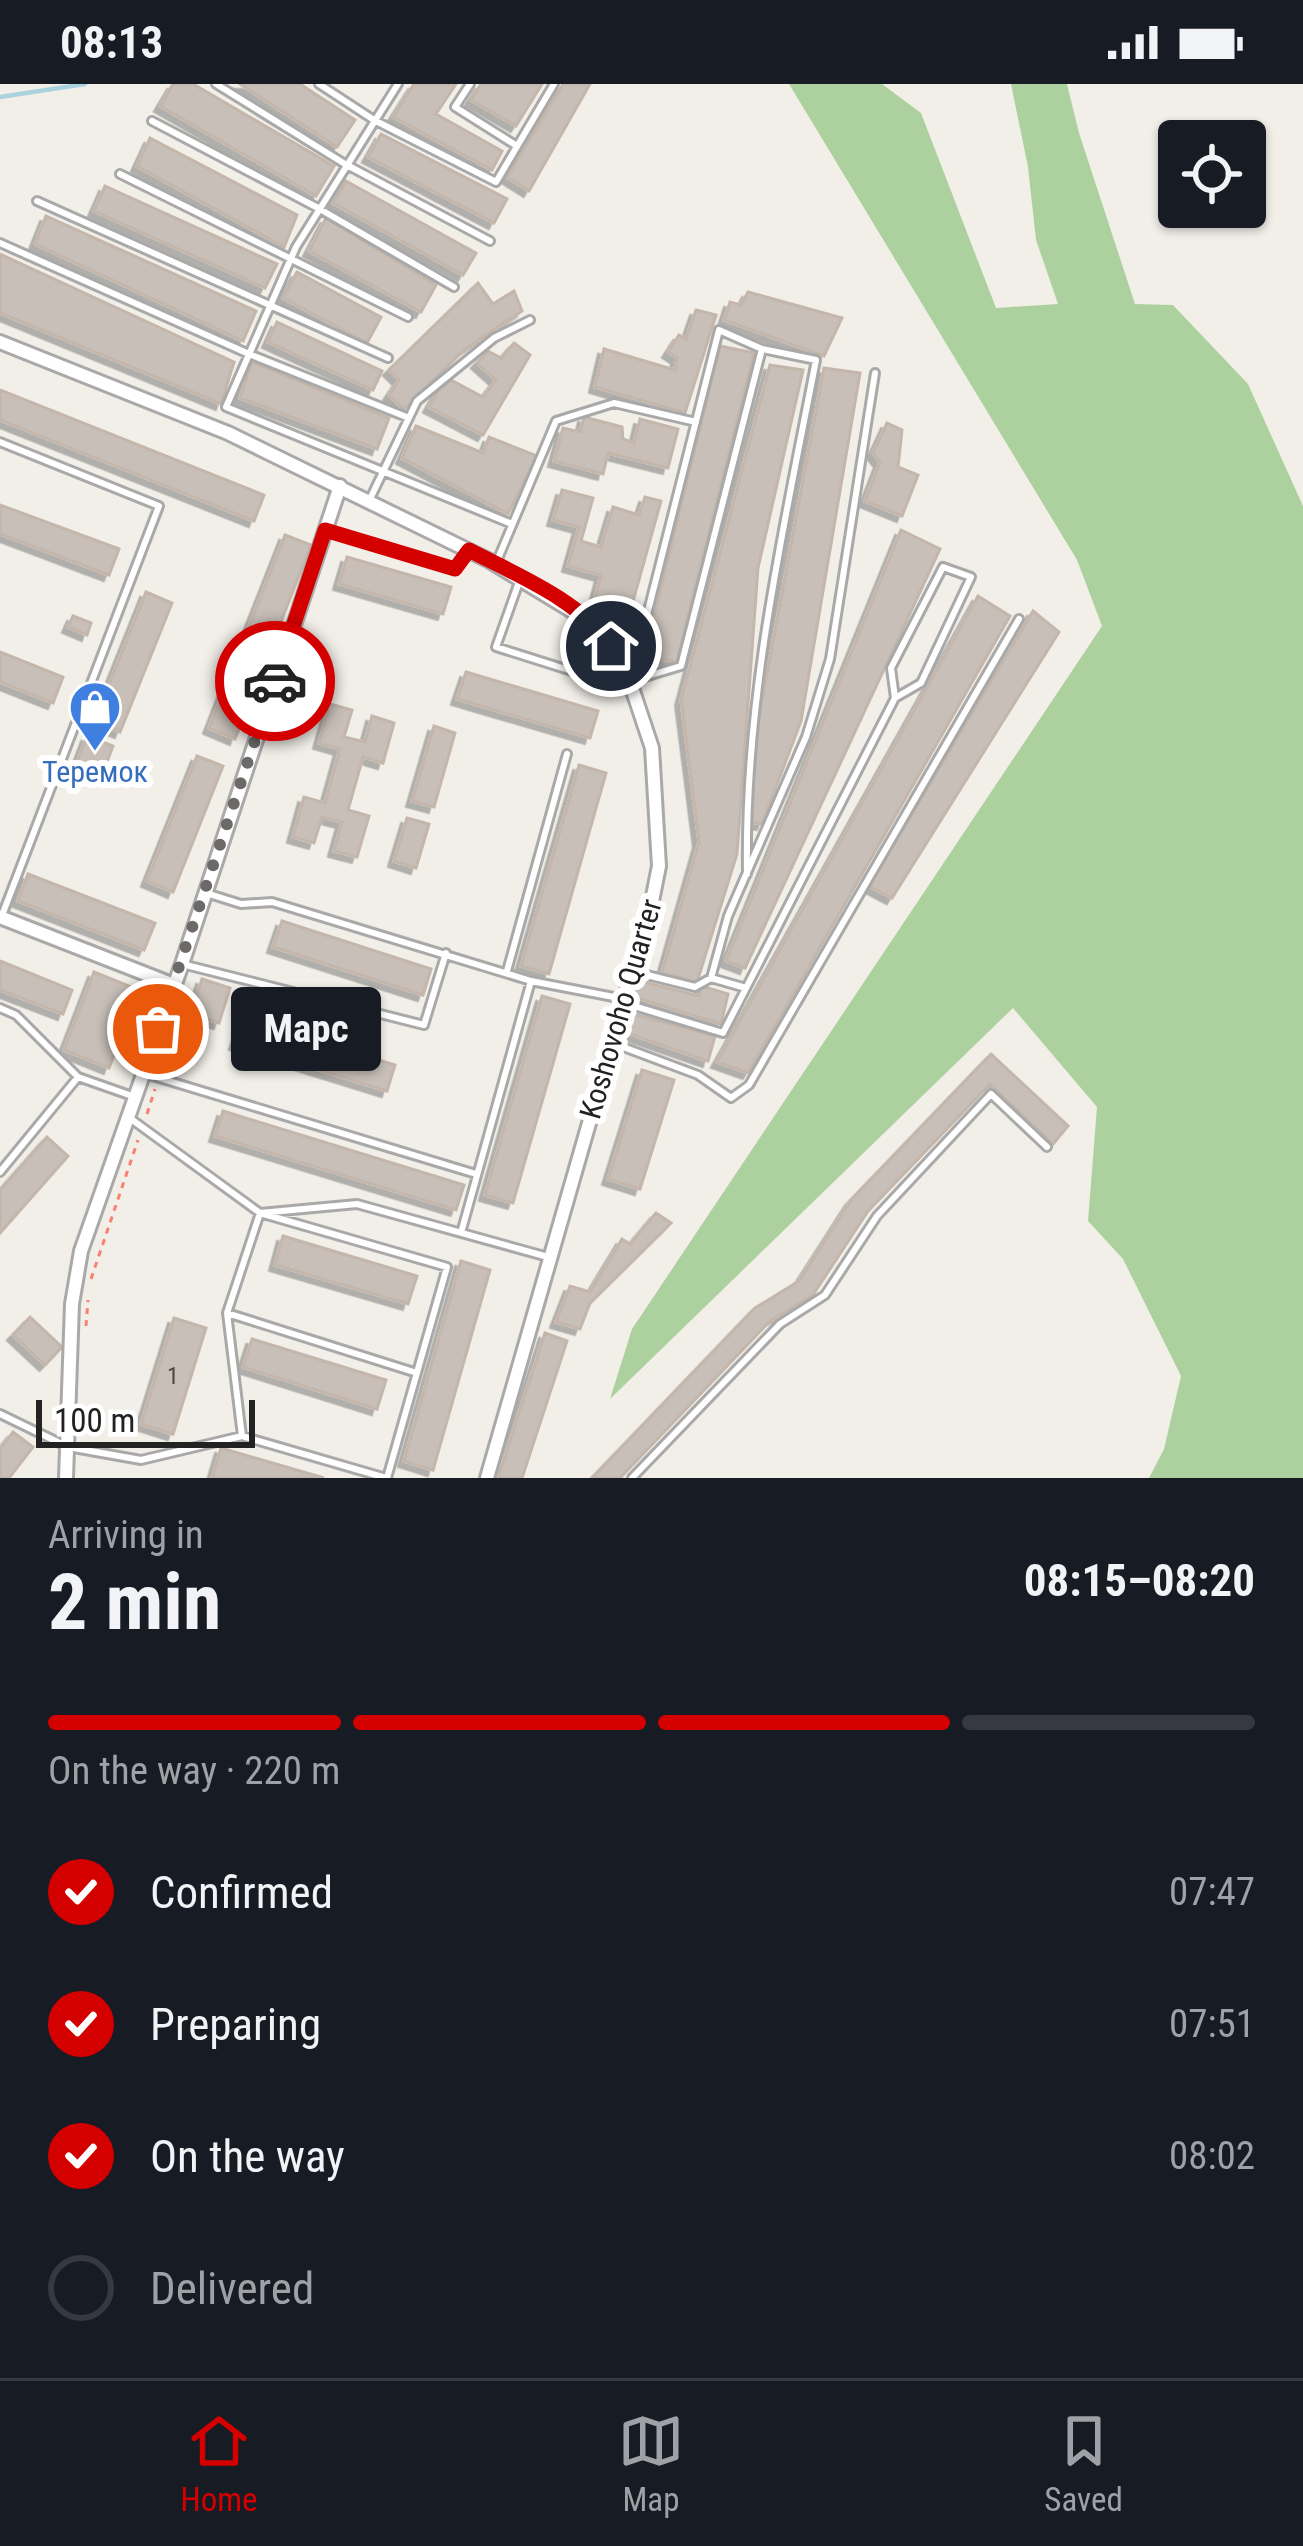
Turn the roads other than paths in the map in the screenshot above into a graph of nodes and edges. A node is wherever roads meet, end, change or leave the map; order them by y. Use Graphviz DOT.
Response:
graph roads {
  1 [pos="216,84"];
  2 [pos="319,84"];
  3 [pos="398,84"];
  4 [pos="470,84"];
  5 [pos="554,84"];
  6 [pos="374,119"];
  7 [pos="152,122"];
  8 [pos="517,146"];
  9 [pos="345,164"];
  10 [pos="120,174"];
  11 [pos="38,201"];
  12 [pos="318,208"];
  13 [pos="490,241"];
  14 [pos="0,243"];
  15 [pos="290,259"];
  16 [pos="454,286"];
  17 [pos="269,308"];
  18 [pos="408,317"];
  19 [pos="530,320"];
  20 [pos="0,342"];
  21 [pos="762,349"];
  22 [pos="249,354"];
  23 [pos="388,358"];
  24 [pos="875,373"];
  25 [pos="409,418"];
  26 [pos="696,422"];
  27 [pos="0,442"];
  28 [pos="383,470"];
  29 [pos="340,486"];
  30 [pos="369,501"];
  31 [pos="512,524"];
  32 [pos="325,530"];
  33 [pos="469,550"];
  34 [pos="495,564"];
  35 [pos="520,578"];
  36 [pos="1019,619"];
  37 [pos="632,686"];
  38 [pos="895,698"];
  39 [pos="567,754"];
  40 [pos="746,874"];
  41 [pos="206,892"];
  42 [pos="0,917"];
  43 [pos="446,953"];
  44 [pos="182,964"];
  45 [pos="507,971"];
  46 [pos="633,971"];
  47 [pos="711,978"];
  48 [pos="531,981"];
  49 [pos="174,985"];
  50 [pos="746,988"];
  51 [pos="624,1002"];
  52 [pos="0,1008"];
  53 [pos="612,1042"];
  54 [pos="142,1073"];
  55 [pos="79,1077"];
  56 [pos="135,1097"];
  57 [pos="128,1117"];
  58 [pos="1047,1148"];
  59 [pos="0,1172"];
  60 [pos="476,1174"];
  61 [pos="260,1213"];
  62 [pos="461,1233"];
  63 [pos="549,1258"];
  64 [pos="227,1313"];
  65 [pos="417,1373"];
  66 [pos="0,1414"];
  67 [pos="9,1422"];
  68 [pos="0,1434"];
  69 [pos="242,1436"];
  70 [pos="68,1447"];
  71 [pos="66,1478"];
  72 [pos="386,1478"];
  73 [pos="487,1478"];
  74 [pos="632,1478"];
  1 -- 9 [label="lane"];
  2 -- 6 [label="lane"];
  3 -- 6 [label="lane"];
  4 -- 8 [label="lane"];
  5 -- 8 [label="lane"];
  6 -- 8 [label="lane"];
  6 -- 9 [label="lane"];
  7 -- 12 [label="lane"];
  9 -- 12 [label="lane"];
  9 -- 13 [label="lane"];
  10 -- 15 [label="lane"];
  11 -- 17 [label="lane"];
  12 -- 15 [label="lane"];
  12 -- 16 [label="lane"];
  14 -- 22 [label="lane"];
  15 -- 17 [label="lane"];
  15 -- 18 [label="lane"];
  17 -- 22 [label="lane"];
  17 -- 23 [label="lane"];
  19 -- 25 [label="lane"];
  20 -- 29 [label="street, Koshovoho Quarter"];
  21 -- 26 [label="lane"];
  21 -- 37 [label="lane"];
  21 -- 40 [label="lane"];
  22 -- 25 [label="lane"];
  22 -- 28 [label="lane"];
  24 -- 40 [label="lane"];
  25 -- 28 [label="lane"];
  26 -- 31 [label="lane"];
  26 -- 37 [label="lane"];
  27 -- 42 [label="lane"];
  28 -- 30 [label="lane"];
  28 -- 31 [label="lane"];
  29 -- 30 [label="street, Koshovoho Quarter"];
  29 -- 32 [label="street"];
  30 -- 33 [label="street, Koshovoho Quarter"];
  31 -- 34 [label="lane"];
  32 -- 33 [label="lane"];
  32 -- 41 [label="street"];
  33 -- 34 [label="street, Koshovoho Quarter"];
  34 -- 35 [label="street, Koshovoho Quarter"];
  35 -- 37 [label="street, Koshovoho Quarter"];
  35 -- 37 [label="lane"];
  36 -- 53 [label="lane"];
  37 -- 46 [label="street, Koshovoho Quarter"];
  38 -- 38 [label="lane"];
  38 -- 50 [label="lane"];
  39 -- 45 [label="lane"];
  40 -- 47 [label="lane"];
  41 -- 43 [label="lane"];
  41 -- 44 [label="street"];
  42 -- 49 [label="street"];
  43 -- 44 [label="lane"];
  43 -- 45 [label="lane"];
  44 -- 49 [label="street"];
  45 -- 48 [label="lane"];
  46 -- 47 [label="lane"];
  46 -- 51 [label="street, Koshovoho Quarter"];
  47 -- 50 [label="lane"];
  48 -- 51 [label="lane"];
  48 -- 60 [label="lane"];
  49 -- 54 [label="street"];
  50 -- 51 [label="lane"];
  51 -- 53 [label="street, Koshovoho Quarter"];
  52 -- 55 [label="lane"];
  53 -- 63 [label="street, Koshovoho Quarter"];
  54 -- 56 [label="street"];
  54 -- 60 [label="lane"];
  55 -- 56 [label="lane"];
  55 -- 59 [label="lane"];
  56 -- 57 [label="street"];
  57 -- 61 [label="lane"];
  57 -- 70 [label="street"];
  58 -- 74 [label="lane"];
  60 -- 62 [label="lane"];
  61 -- 62 [label="lane"];
  61 -- 64 [label="lane"];
  61 -- 65 [label="lane"];
  62 -- 63 [label="lane"];
  63 -- 73 [label="street, Koshovoho Quarter"];
  64 -- 65 [label="lane"];
  64 -- 69 [label="lane"];
  65 -- 72 [label="lane"];
  66 -- 67 [label="lane"];
  67 -- 68 [label="lane"];
  67 -- 70 [label="lane"];
  69 -- 70 [label="lane"];
  69 -- 72 [label="lane"];
  70 -- 71 [label="street"];
}
